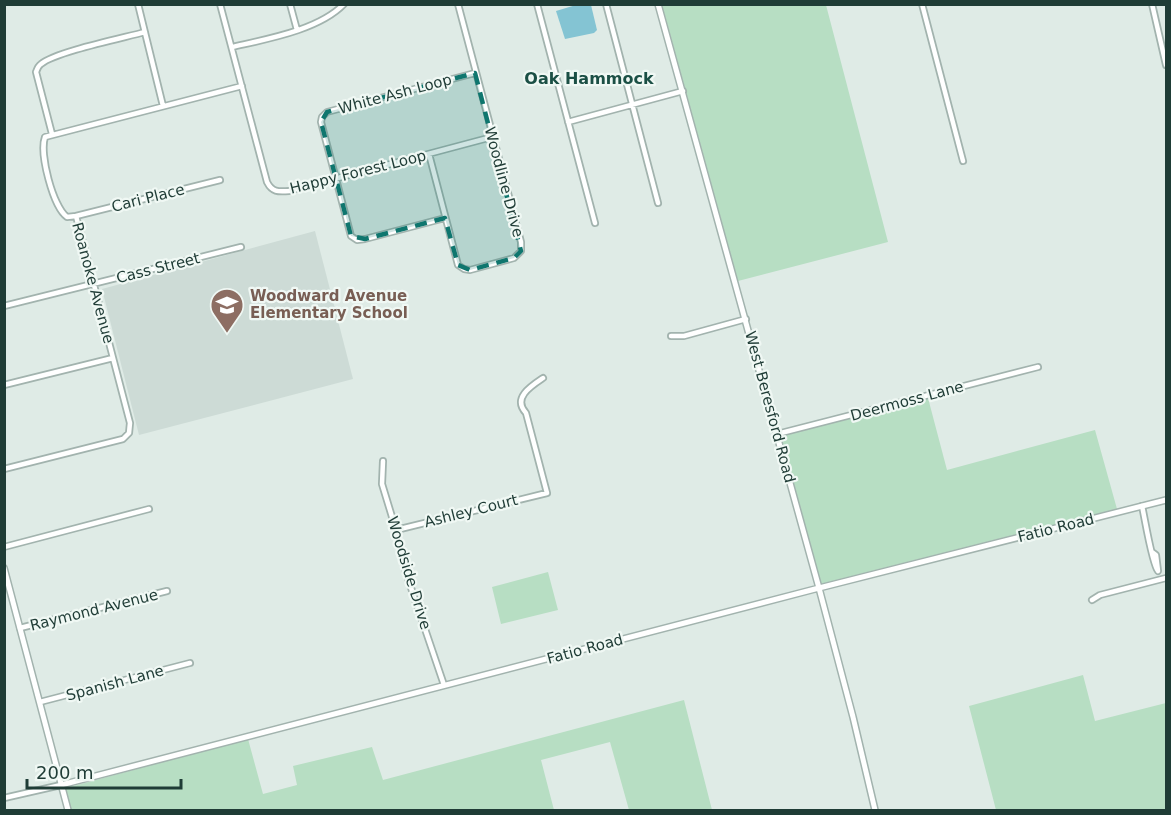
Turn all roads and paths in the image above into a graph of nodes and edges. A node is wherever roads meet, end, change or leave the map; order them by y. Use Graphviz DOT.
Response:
graph roads {
  1 [pos="138,4"];
  2 [pos="220,4"];
  3 [pos="290,4"];
  4 [pos="344,4"];
  5 [pos="465,4"];
  6 [pos="537,4"];
  7 [pos="606,4"];
  8 [pos="658,4"];
  9 [pos="922,4"];
  10 [pos="1152,4"];
  11 [pos="458,5"];
  12 [pos="297,30"];
  13 [pos="145,32"];
  14 [pos="232,47"];
  15 [pos="1167,65"];
  16 [pos="475,73"];
  17 [pos="242,86"];
  18 [pos="683,91"];
  19 [pos="633,105"];
  20 [pos="164,106"];
  21 [pos="568,122"];
  22 [pos="51,134"];
  23 [pos="492,137"];
  24 [pos="429,154"];
  25 [pos="963,161"];
  26 [pos="336,178"];
  27 [pos="220,180"];
  28 [pos="658,203"];
  29 [pos="76,216"];
  30 [pos="445,218"];
  31 [pos="595,223"];
  32 [pos="241,247"];
  33 [pos="94,284"];
  34 [pos="4,306"];
  35 [pos="746,319"];
  36 [pos="671,336"];
  37 [pos="113,358"];
  38 [pos="1038,367"];
  39 [pos="543,378"];
  40 [pos="4,385"];
  41 [pos="777,434"];
  42 [pos="383,461"];
  43 [pos="4,469"];
  44 [pos="1167,500"];
  45 [pos="1142,506"];
  46 [pos="149,509"];
  47 [pos="396,530"];
  48 [pos="4,547"];
  49 [pos="4,568"];
  50 [pos="1164,579"];
  51 [pos="819,588"];
  52 [pos="167,591"];
  53 [pos="1092,600"];
  54 [pos="20,628"];
  55 [pos="190,663"];
  56 [pos="444,685"];
  57 [pos="40,702"];
  58 [pos="61,784"];
  59 [pos="4,798"];
  60 [pos="68,810"];
  61 [pos="875,810"];
  1 -- 13 [label="street"];
  2 -- 14 [label="street, Happy Forest Loop"];
  3 -- 12 [label="street"];
  4 -- 12 [label="street"];
  5 -- 11 [label="street"];
  6 -- 21 [label="street"];
  7 -- 19 [label="street"];
  8 -- 18 [label="street, West Beresford Road"];
  9 -- 25 [label="street"];
  10 -- 15 [label="street"];
  11 -- 16 [label="street, Woodline Drive"];
  12 -- 14 [label="street"];
  13 -- 20 [label="street"];
  13 -- 22 [label="street, Roanoke Avenue"];
  14 -- 17 [label="street, Happy Forest Loop"];
  16 -- 23 [label="street, Woodline Drive"];
  16 -- 26 [label="street, White Ash Loop"];
  17 -- 20 [label="street"];
  17 -- 26 [label="street, Happy Forest Loop"];
  18 -- 19 [label="street"];
  18 -- 35 [label="street, West Beresford Road"];
  19 -- 21 [label="street"];
  19 -- 28 [label="street"];
  20 -- 22 [label="street"];
  21 -- 31 [label="street"];
  22 -- 29 [label="street, Roanoke Avenue"];
  23 -- 24 [label="street, Happy Forest Loop"];
  23 -- 30 [label="street, Woodline Drive"];
  24 -- 26 [label="street, Happy Forest Loop"];
  24 -- 30 [label="street, Woodline Drive"];
  26 -- 30 [label="street, White Ash Loop"];
  27 -- 29 [label="street, Cari Place"];
  29 -- 33 [label="street, Roanoke Avenue"];
  32 -- 33 [label="street, Cass Street"];
  33 -- 34 [label="street, Cass Street"];
  33 -- 37 [label="street, Roanoke Avenue"];
  35 -- 36 [label="street"];
  35 -- 41 [label="street, West Beresford Road"];
  37 -- 40 [label="street"];
  37 -- 43 [label="street, Roanoke Avenue"];
  38 -- 41 [label="street, Deermoss Lane"];
  39 -- 47 [label="street, Ashley Court"];
  41 -- 51 [label="street, West Beresford Road"];
  42 -- 47 [label="street, Woodside Drive"];
  44 -- 45 [label="street, Fatio Road"];
  45 -- 50 [label="street"];
  45 -- 51 [label="street, Fatio Road"];
  46 -- 48 [label="street"];
  47 -- 56 [label="street, Woodside Drive"];
  49 -- 54 [label="street"];
  50 -- 53 [label="street"];
  51 -- 56 [label="street, Fatio Road"];
  51 -- 61 [label="street, West Beresford Road"];
  52 -- 54 [label="street, Raymond Avenue"];
  54 -- 57 [label="street"];
  55 -- 57 [label="street, Spanish Lane"];
  56 -- 58 [label="street, Fatio Road"];
  57 -- 58 [label="street"];
  58 -- 59 [label="street, Fatio Road"];
  58 -- 60 [label="street"];
}
